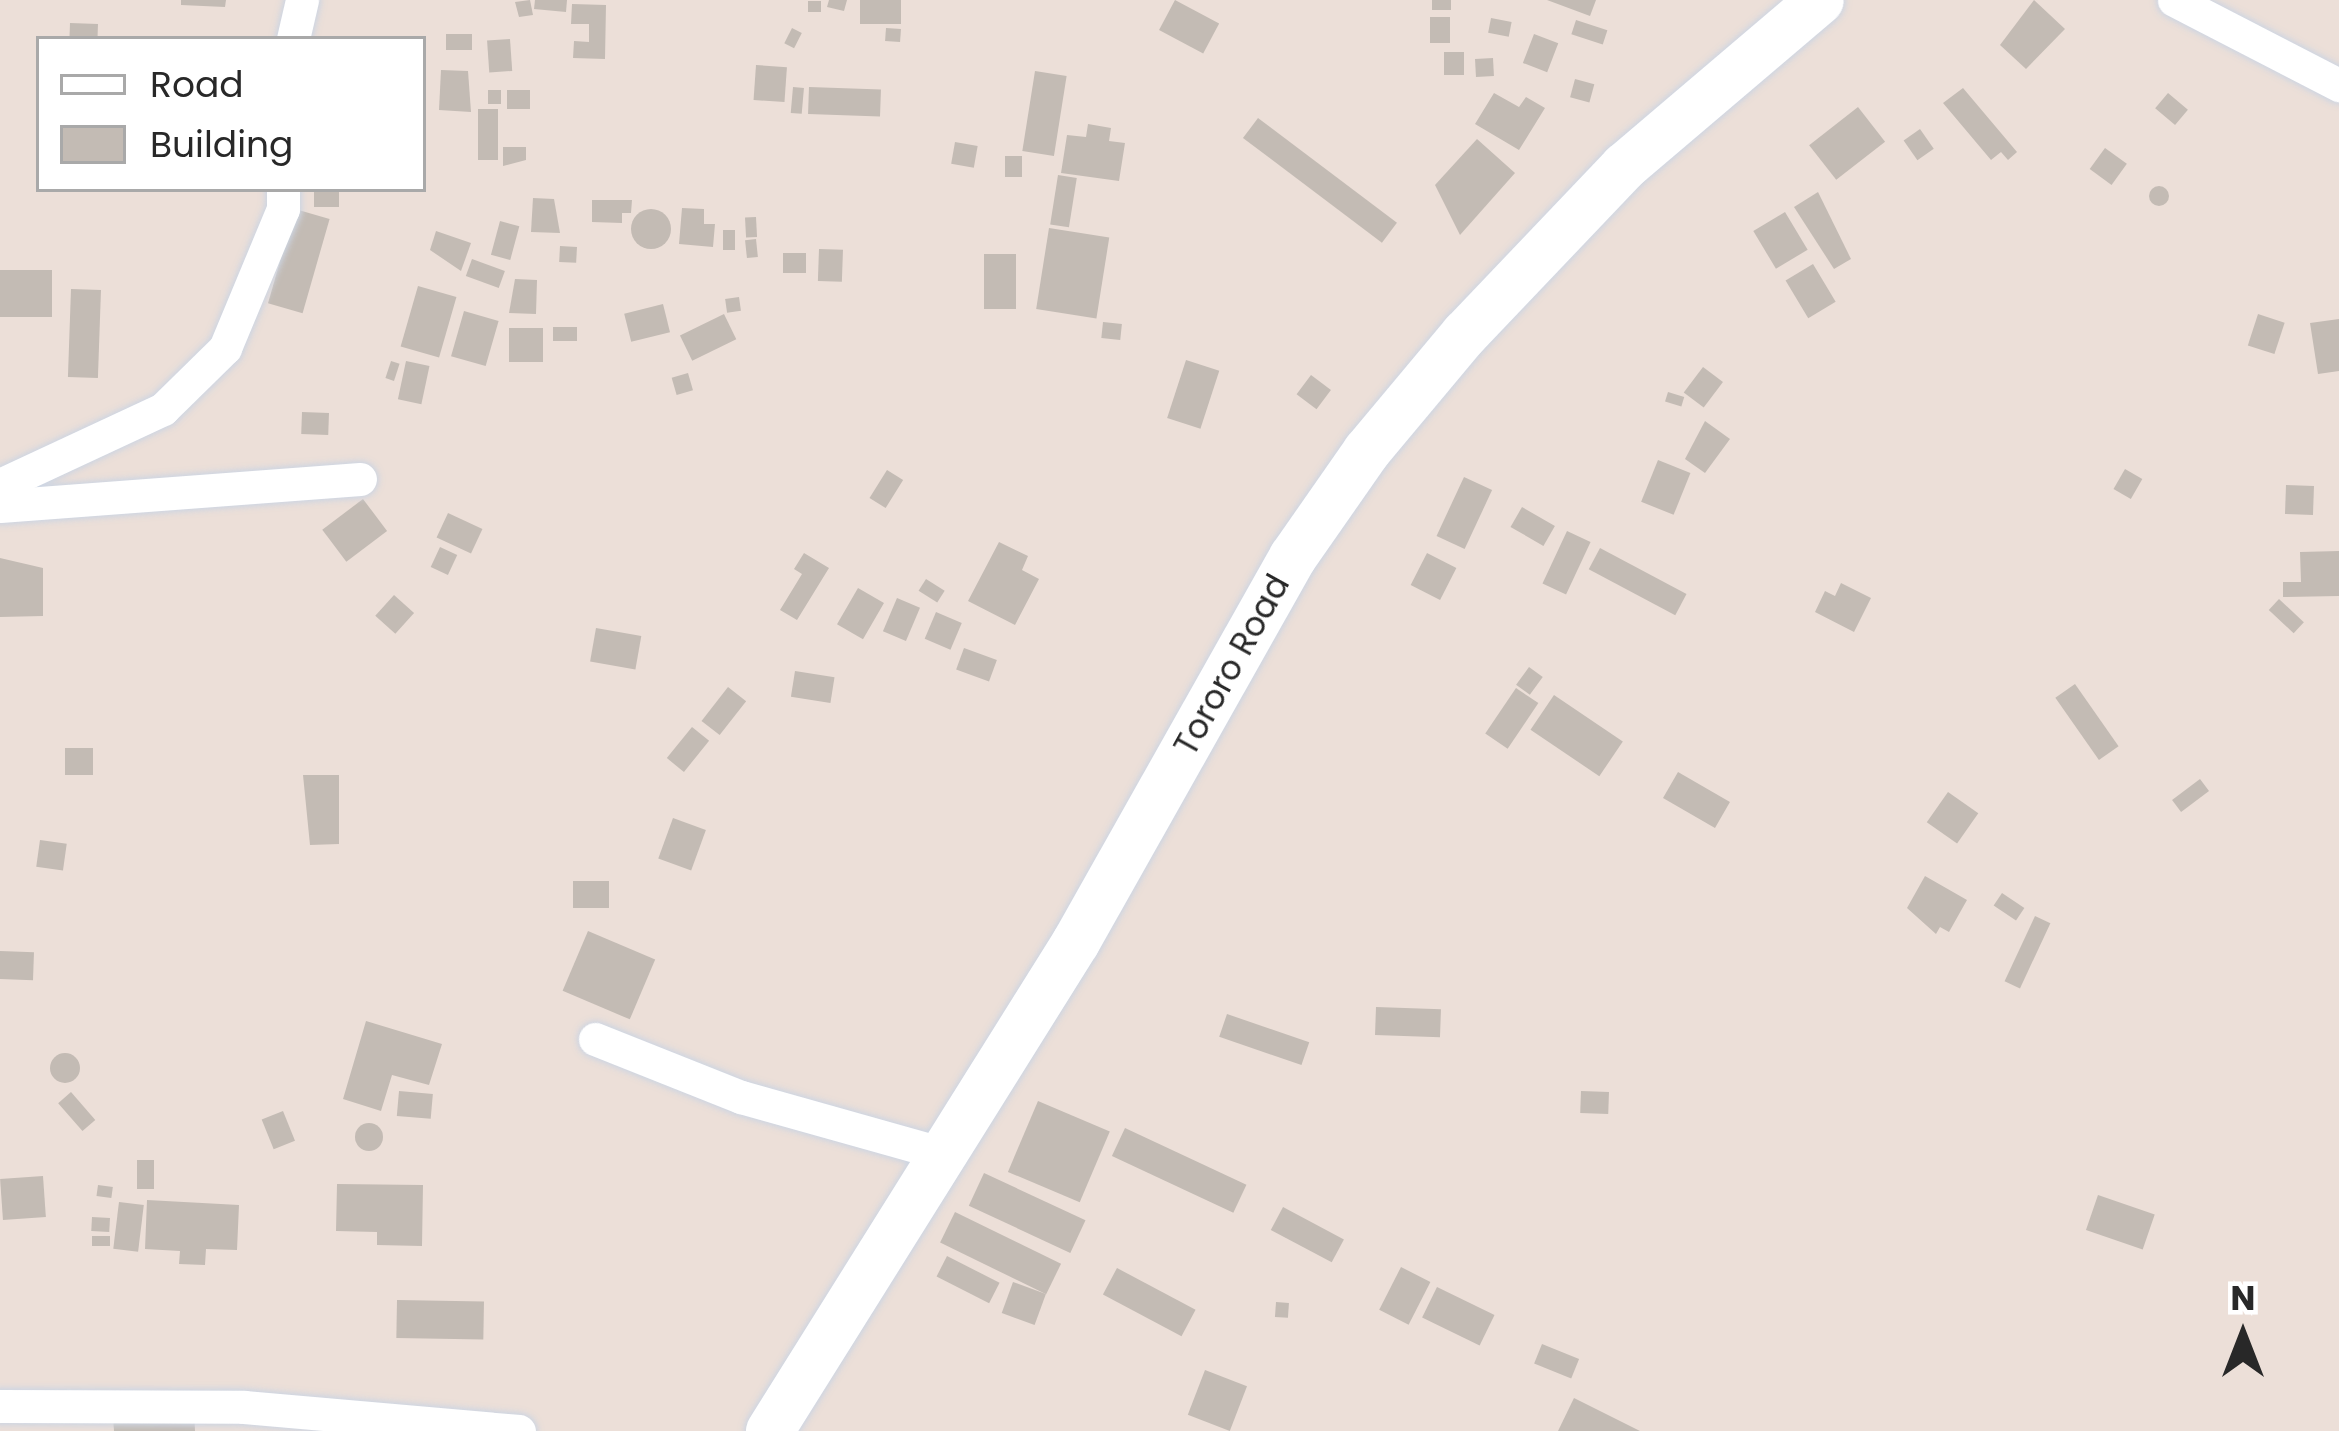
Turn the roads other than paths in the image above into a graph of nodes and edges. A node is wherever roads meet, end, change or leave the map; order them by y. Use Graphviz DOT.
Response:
graph roads {
  1 [pos="302,0"];
  2 [pos="1820,0"];
  3 [pos="2174,0"];
  4 [pos="294,36"];
  5 [pos="2339,85"];
  6 [pos="283,192"];
  7 [pos="360,478"];
  8 [pos="0,484"];
  9 [pos="0,506"];
  10 [pos="595,1039"];
  11 [pos="947,1155"];
  12 [pos="0,1406"];
  13 [pos="519,1431"];
  14 [pos="770,1431"];
  1 -- 4 [label="street"];
  2 -- 11 [label="main road, Tororo Road"];
  3 -- 5 [label="street"];
  6 -- 8 [label="street"];
  7 -- 9 [label="street"];
  10 -- 11 [label="street"];
  11 -- 14 [label="main road, Tororo Road"];
  12 -- 13 [label="street"];
}
